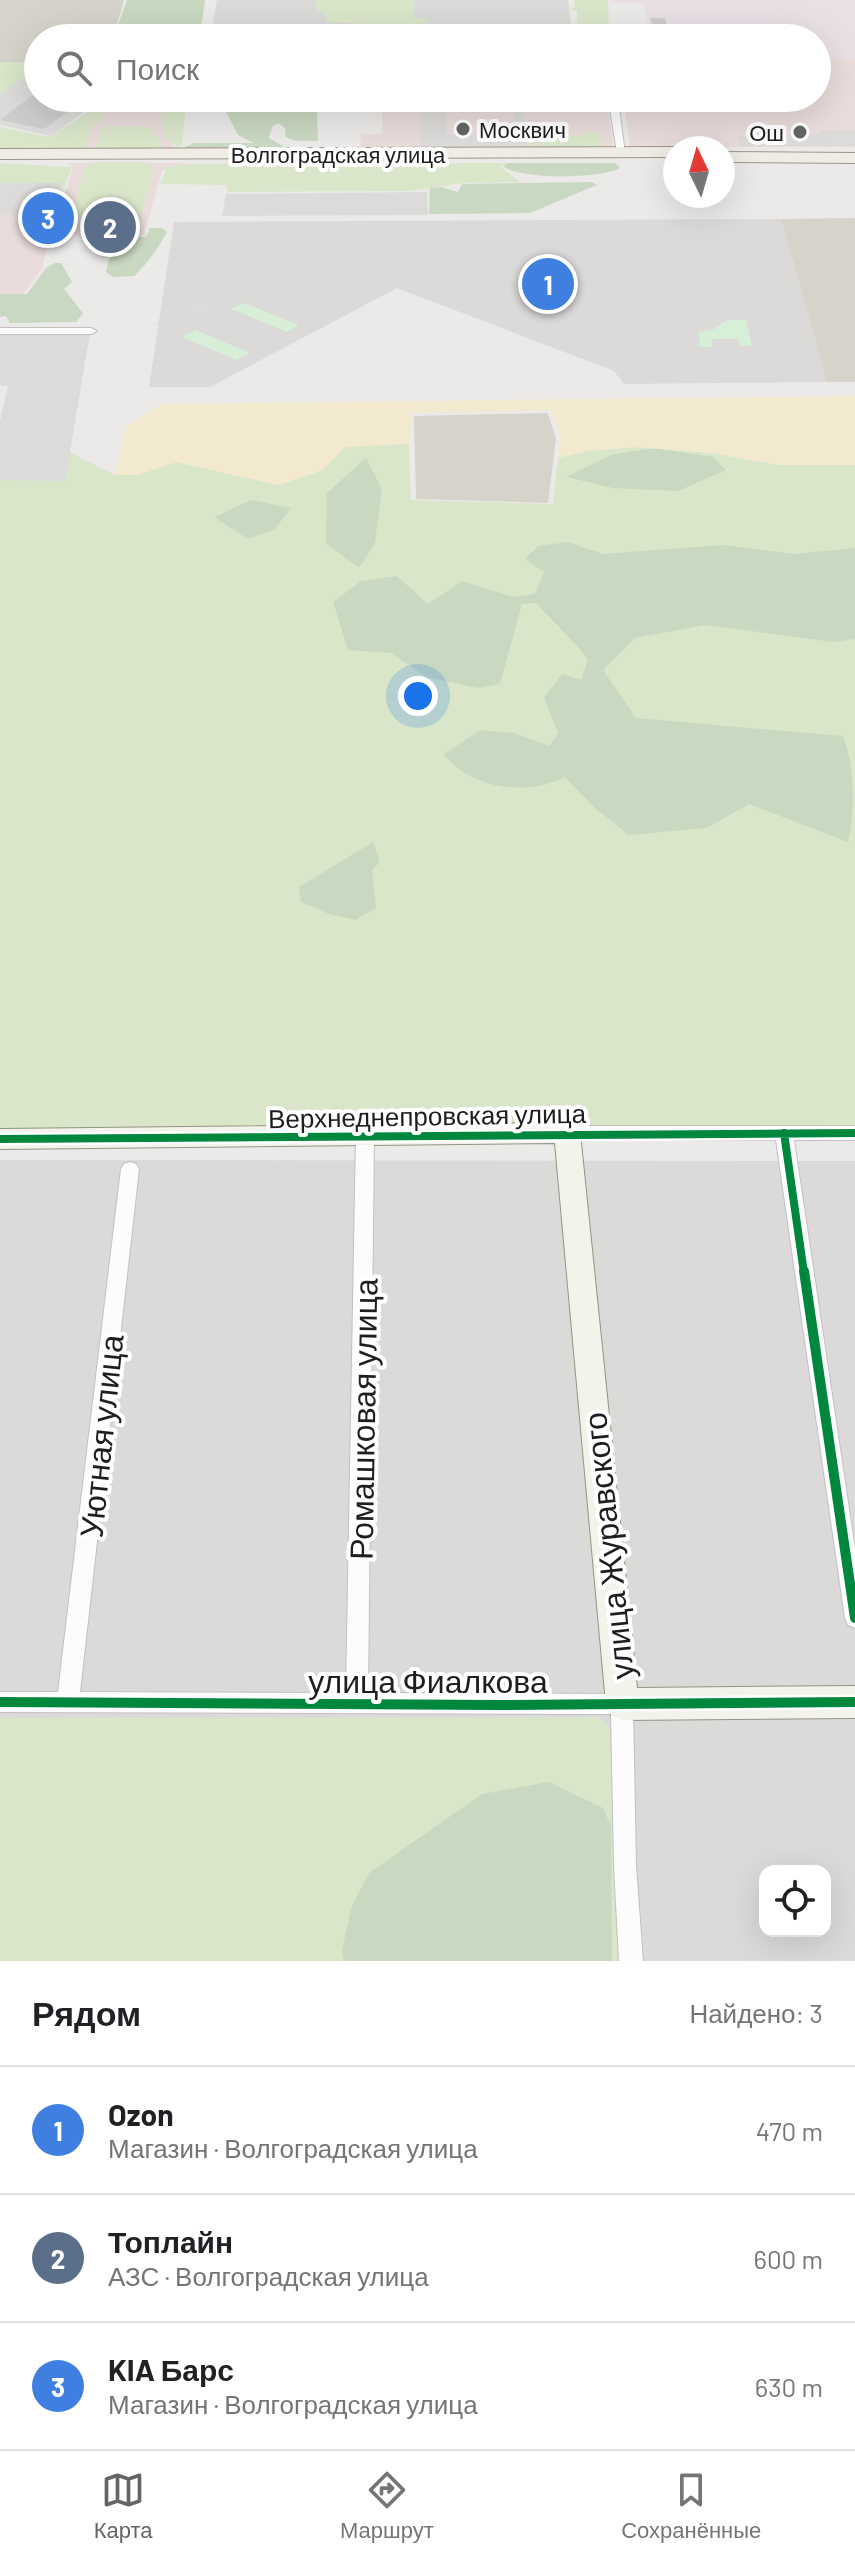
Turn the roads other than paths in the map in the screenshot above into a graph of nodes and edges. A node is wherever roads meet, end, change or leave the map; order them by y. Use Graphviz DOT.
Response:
graph roads {
  1 [pos="615,112"];
  2 [pos="622,152"];
  3 [pos="663,154"];
  4 [pos="663,154"];
  5 [pos="735,154"];
  6 [pos="855,155"];
  7 [pos="0,156"];
  8 [pos="480,156"];
  9 [pos="0,331"];
  10 [pos="91,331"];
  11 [pos="567,1133"];
  12 [pos="784,1133"];
  13 [pos="855,1133"];
  14 [pos="365,1134"];
  15 [pos="0,1139"];
  16 [pos="130,1169"];
  17 [pos="855,1618"];
  18 [pos="0,1702"];
  19 [pos="68,1702"];
  20 [pos="855,1702"];
  21 [pos="357,1704"];
  22 [pos="622,1704"];
  23 [pos="631,1961"];
  1 -- 2 [label="street"];
  2 -- 3 [label="main road, Волгоградская улица"];
  2 -- 8 [label="main road, Волгоградская улица"];
  4 -- 8 [label="main road, Волгоградская улица"];
  5 -- 6 [label="main road"];
  7 -- 8 [label="main road, Волгоградская улица"];
  9 -- 10 [label="street"];
  11 -- 12 [label="street, Верхнеднепровская улица"];
  11 -- 14 [label="street, Верхнеднепровская улица"];
  11 -- 22 [label="street, улица Журавского"];
  12 -- 13 [label="street, Верхнеднепровская улица"];
  12 -- 17 [label="street"];
  14 -- 15 [label="street, Верхнеднепровская улица"];
  14 -- 21 [label="street, Ромашковая улица"];
  16 -- 19 [label="street, Уютная улица"];
  18 -- 19 [label="street, улица Фиалкова"];
  19 -- 21 [label="street, улица Фиалкова"];
  20 -- 22 [label="street, улица Фиалкова"];
  21 -- 22 [label="street, улица Фиалкова"];
  22 -- 23 [label="street, улица Журавского"];
}
